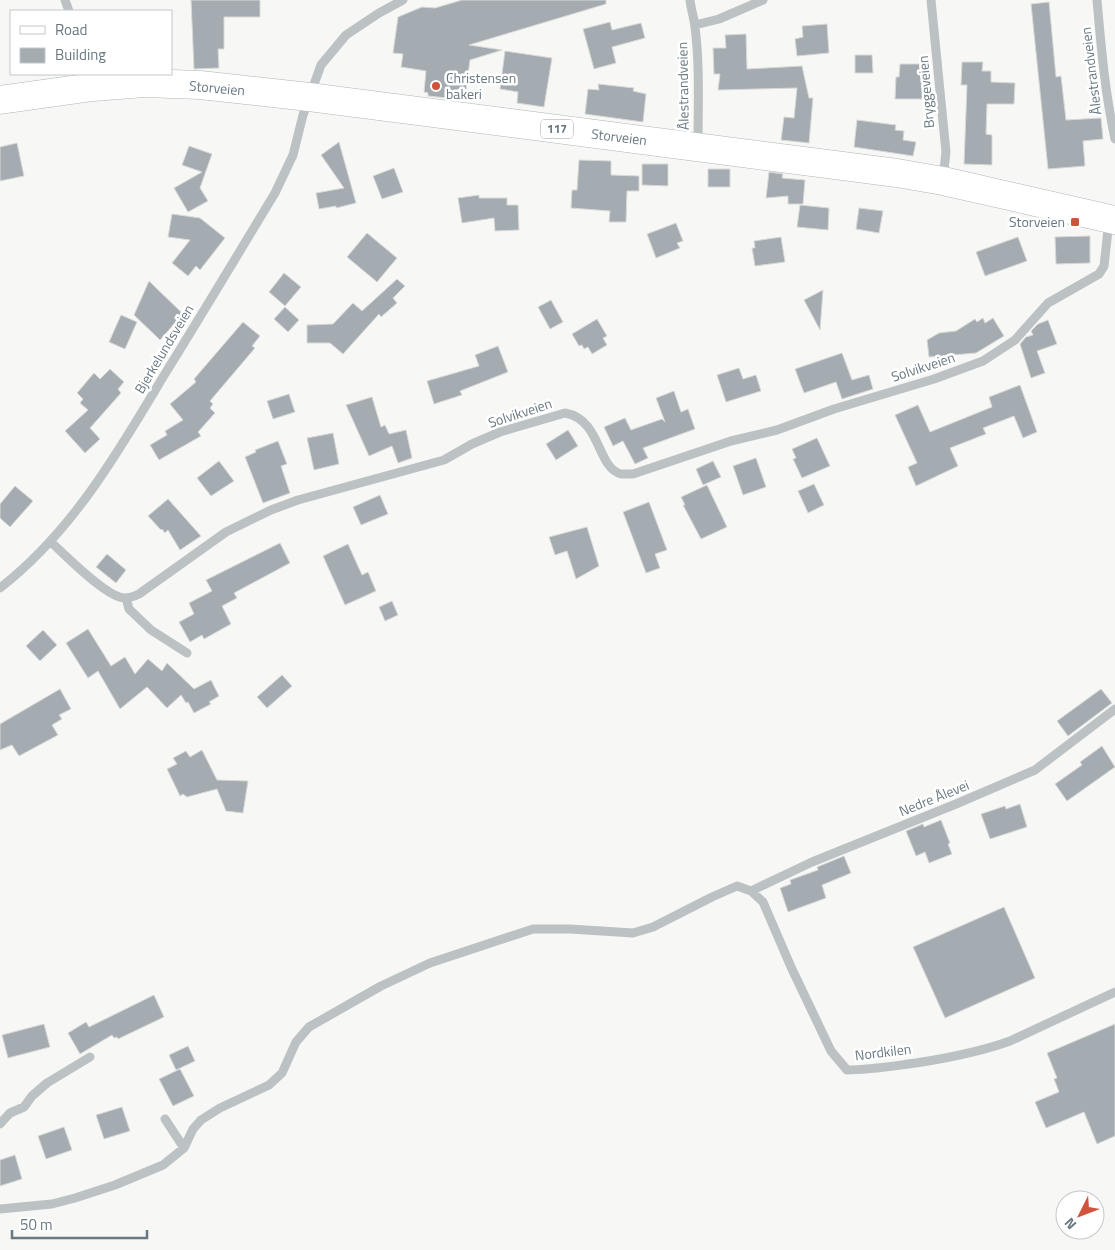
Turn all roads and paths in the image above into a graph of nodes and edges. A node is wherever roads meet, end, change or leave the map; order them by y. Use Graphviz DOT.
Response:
graph roads {
  1 [pos="403,0"];
  2 [pos="690,0"];
  3 [pos="763,0"];
  4 [pos="931,0"];
  5 [pos="1097,0"];
  6 [pos="695,25"];
  7 [pos="309,97"];
  8 [pos="0,100"];
  9 [pos="1115,139"];
  10 [pos="698,147"];
  11 [pos="942,181"];
  12 [pos="1112,219"];
  13 [pos="51,542"];
  14 [pos="0,588"];
  15 [pos="126,598"];
  16 [pos="187,653"];
  17 [pos="1115,709"];
  18 [pos="751,891"];
  19 [pos="1115,992"];
  20 [pos="90,1057"];
  21 [pos="165,1119"];
  22 [pos="0,1124"];
  23 [pos="184,1148"];
  24 [pos="0,1209"];
  1 -- 7 [label="street, Bjerkelundsveien"];
  2 -- 6 [label="street, Ålestrandveien"];
  3 -- 6 [label="street, Ålestrandveien"];
  4 -- 11 [label="street, Bryggeveien"];
  5 -- 9 [label="street, Ålestrandveien"];
  6 -- 10 [label="street, Ålestrandveien"];
  7 -- 8 [label="main road, Storveien / 117"];
  7 -- 10 [label="main road, Storveien / 117"];
  7 -- 13 [label="street, Bjerkelundsveien"];
  10 -- 11 [label="main road, Storveien / 117"];
  11 -- 12 [label="main road, Storveien / 117"];
  12 -- 15 [label="street, Solvikveien"];
  13 -- 14 [label="street, Bjerkelundsveien"];
  13 -- 15 [label="street"];
  15 -- 16 [label="street"];
  17 -- 18 [label="street, Nedre Ålevei"];
  18 -- 19 [label="street, Nordkilen"];
  18 -- 23 [label="street"];
  20 -- 22 [label="street"];
  21 -- 23 [label="street"];
  23 -- 24 [label="street"];
}
